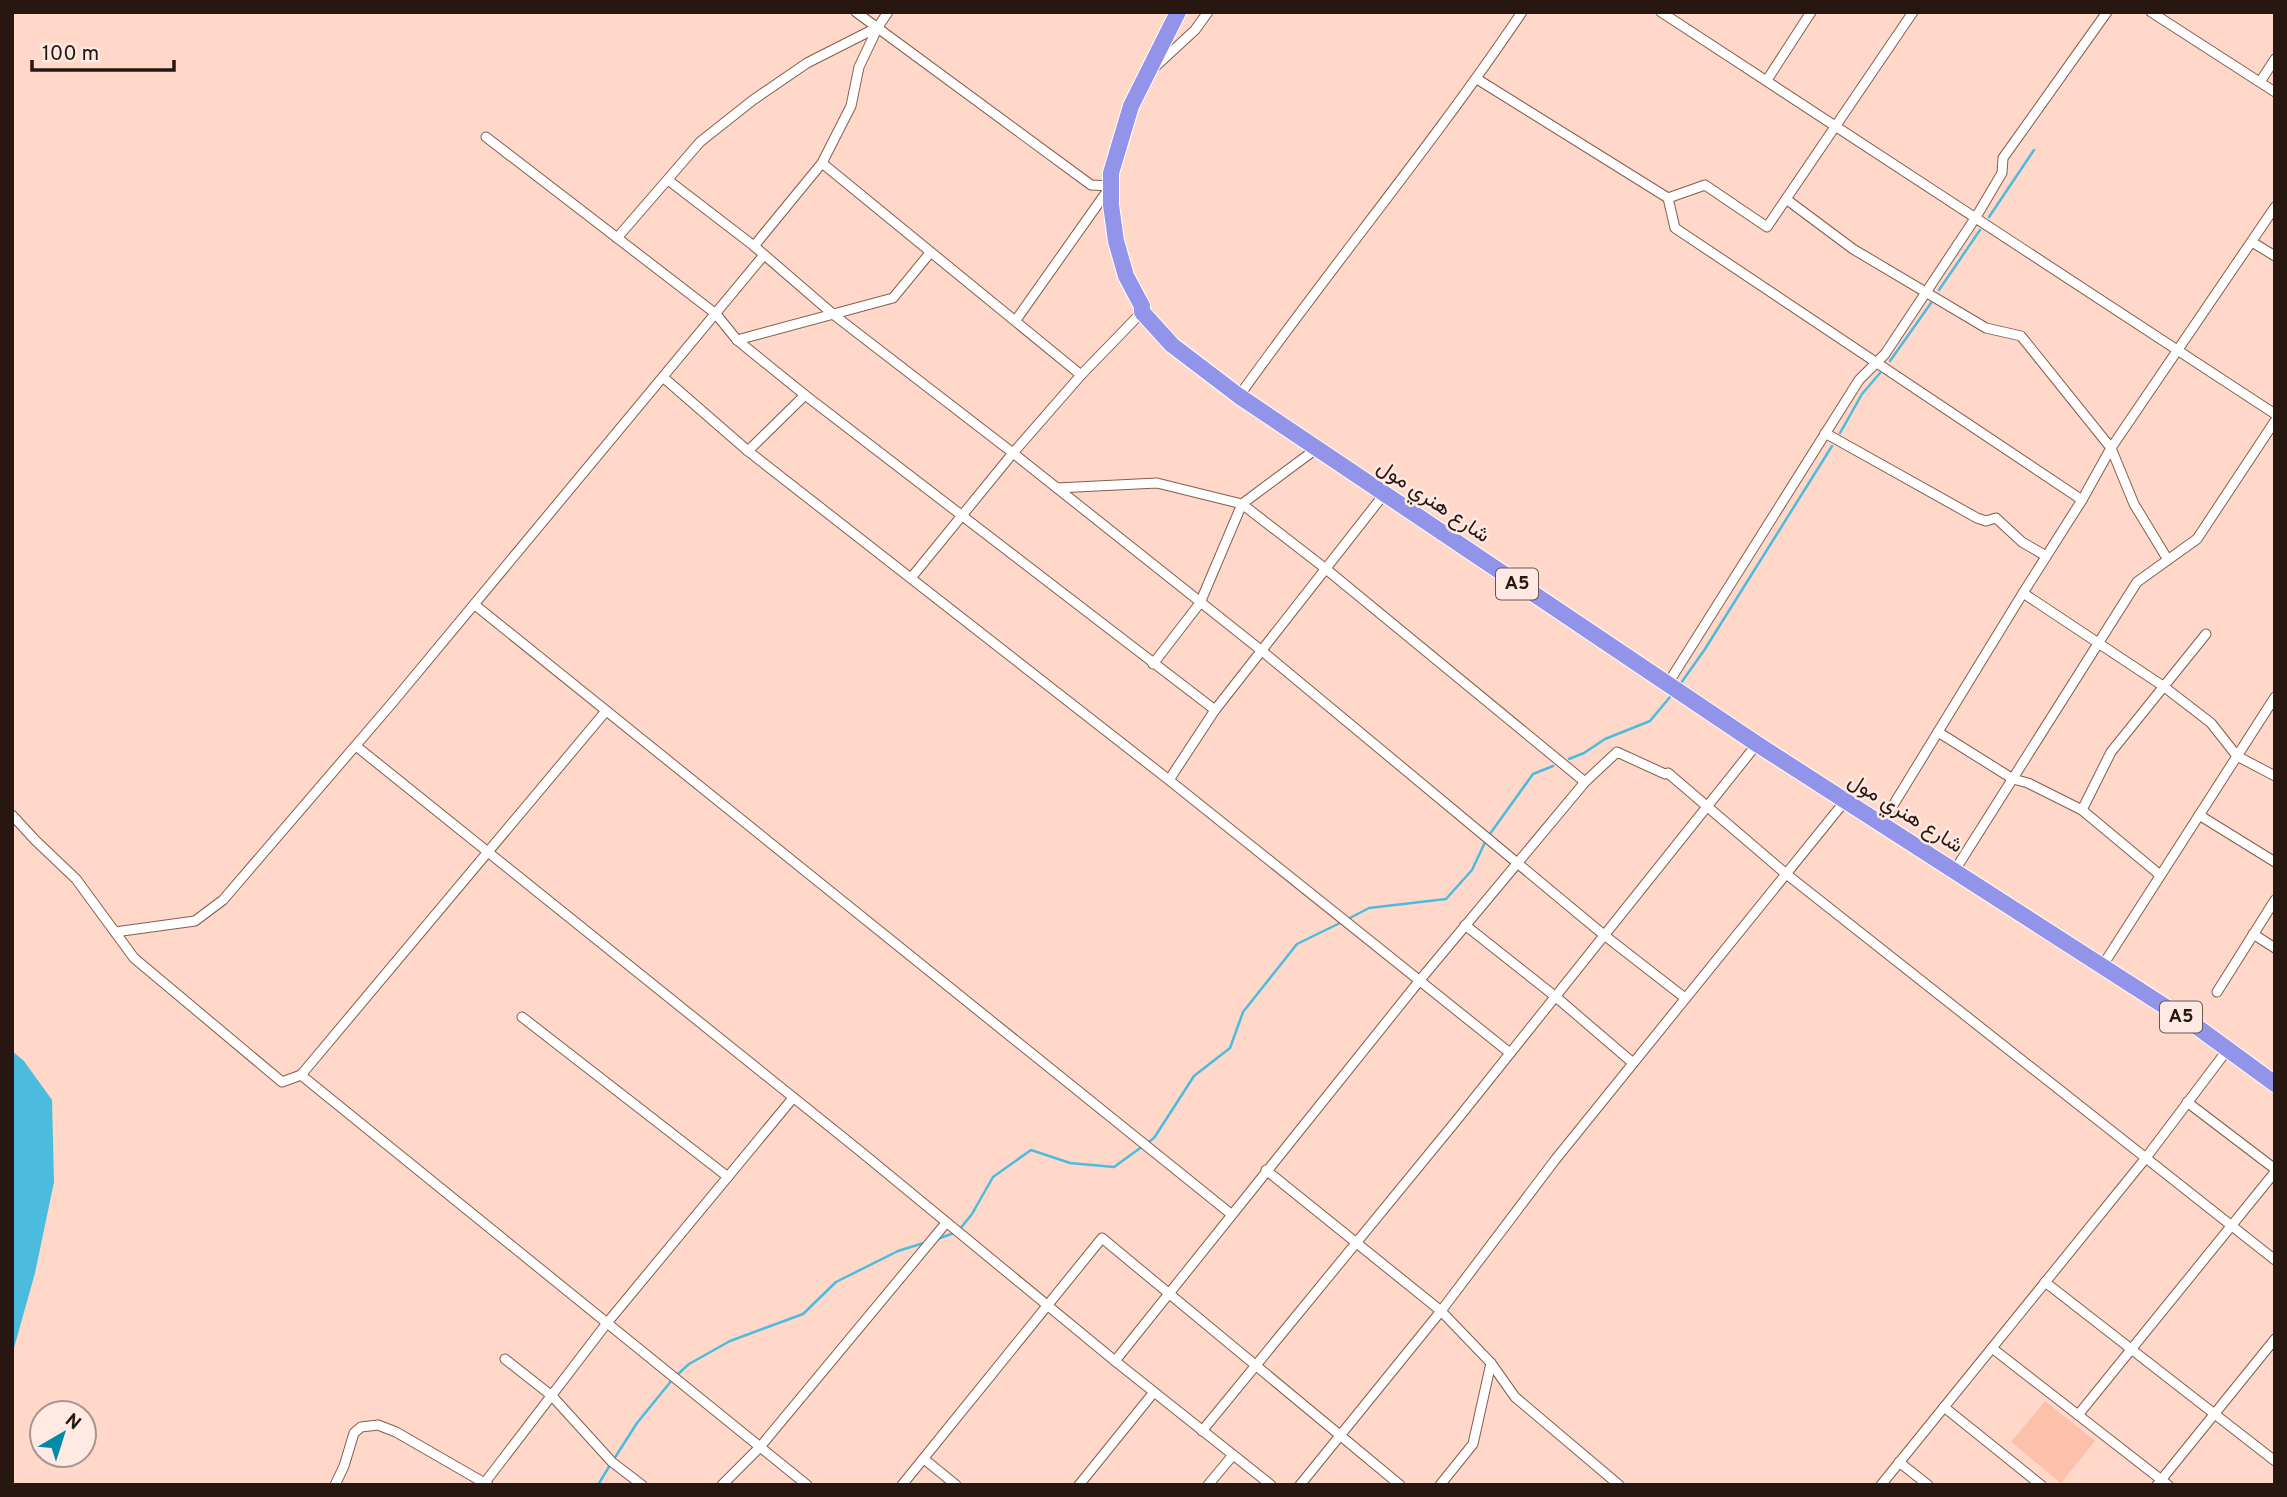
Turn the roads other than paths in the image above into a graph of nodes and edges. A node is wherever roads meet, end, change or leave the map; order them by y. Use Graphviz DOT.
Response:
graph roads {
  1 [pos="856,12"];
  2 [pos="888,12"];
  3 [pos="1178,12"];
  4 [pos="1208,12"];
  5 [pos="1522,12"];
  6 [pos="1661,12"];
  7 [pos="1811,12"];
  8 [pos="1913,12"];
  9 [pos="2107,12"];
  10 [pos="2151,12"];
  11 [pos="878,27"];
  12 [pos="2275,59"];
  13 [pos="1147,75"];
  14 [pos="1477,79"];
  15 [pos="1767,80"];
  16 [pos="2260,82"];
  17 [pos="2275,92"];
  18 [pos="1836,126"];
  19 [pos="486,137"];
  20 [pos="822,163"];
  21 [pos="668,180"];
  22 [pos="1111,186"];
  23 [pos="1668,198"];
  24 [pos="1786,198"];
  25 [pos="2275,207"];
  26 [pos="1976,217"];
  27 [pos="617,238"];
  28 [pos="2252,242"];
  29 [pos="754,246"];
  30 [pos="930,253"];
  31 [pos="764,255"];
  32 [pos="2275,256"];
  33 [pos="1927,291"];
  34 [pos="1142,312"];
  35 [pos="716,314"];
  36 [pos="834,315"];
  37 [pos="1016,320"];
  38 [pos="737,340"];
  39 [pos="2178,351"];
  40 [pos="1877,362"];
  41 [pos="1081,375"];
  42 [pos="664,378"];
  43 [pos="805,395"];
  44 [pos="1239,396"];
  45 [pos="2275,414"];
  46 [pos="2275,421"];
  47 [pos="1825,433"];
  48 [pos="2111,448"];
  49 [pos="1316,449"];
  50 [pos="748,450"];
  51 [pos="1013,453"];
  52 [pos="1057,488"];
  53 [pos="1385,494"];
  54 [pos="2082,500"];
  55 [pos="1242,504"];
  56 [pos="963,515"];
  57 [pos="2046,555"];
  58 [pos="2168,560"];
  59 [pos="1326,569"];
  60 [pos="911,578"];
  61 [pos="2023,593"];
  62 [pos="1200,603"];
  63 [pos="475,605"];
  64 [pos="2206,634"];
  65 [pos="2099,644"];
  66 [pos="1262,651"];
  67 [pos="1153,664"];
  68 [pos="1667,685"];
  69 [pos="2163,686"];
  70 [pos="2275,697"];
  71 [pos="1216,710"];
  72 [pos="606,711"];
  73 [pos="1938,732"];
  74 [pos="1756,744"];
  75 [pos="356,746"];
  76 [pos="2237,756"];
  77 [pos="2275,776"];
  78 [pos="2013,779"];
  79 [pos="1169,780"];
  80 [pos="1585,782"];
  81 [pos="1845,801"];
  82 [pos="1707,806"];
  83 [pos="2082,810"];
  84 [pos="12,815"];
  85 [pos="2199,815"];
  86 [pos="1881,825"];
  87 [pos="488,852"];
  88 [pos="2275,862"];
  89 [pos="1517,864"];
  90 [pos="1955,870"];
  91 [pos="1786,873"];
  92 [pos="2160,875"];
  93 [pos="2275,900"];
  94 [pos="1465,925"];
  95 [pos="115,932"];
  96 [pos="2253,934"];
  97 [pos="1604,935"];
  98 [pos="2275,948"];
  99 [pos="2103,965"];
  100 [pos="1420,979"];
  101 [pos="2217,992"];
  102 [pos="1556,997"];
  103 [pos="1685,998"];
  104 [pos="522,1017"];
  105 [pos="2228,1049"];
  106 [pos="1510,1053"];
  107 [pos="1633,1063"];
  108 [pos="301,1075"];
  109 [pos="2275,1084"];
  110 [pos="793,1097"];
  111 [pos="2187,1102"];
  112 [pos="2145,1159"];
  113 [pos="1266,1170"];
  114 [pos="2275,1170"];
  115 [pos="728,1177"];
  116 [pos="1231,1214"];
  117 [pos="946,1223"];
  118 [pos="2232,1227"];
  119 [pos="1356,1243"];
  120 [pos="2275,1260"];
  121 [pos="2045,1282"];
  122 [pos="1168,1294"];
  123 [pos="1047,1306"];
  124 [pos="1441,1311"];
  125 [pos="607,1323"];
  126 [pos="2275,1339"];
  127 [pos="1992,1348"];
  128 [pos="2132,1349"];
  129 [pos="505,1359"];
  130 [pos="1115,1361"];
  131 [pos="1492,1363"];
  132 [pos="1256,1367"];
  133 [pos="1154,1392"];
  134 [pos="552,1396"];
  135 [pos="1944,1407"];
  136 [pos="2214,1414"];
  137 [pos="2078,1415"];
  138 [pos="1202,1431"];
  139 [pos="1340,1435"];
  140 [pos="760,1447"];
  141 [pos="1233,1455"];
  142 [pos="924,1459"];
  143 [pos="2275,1461"];
  144 [pos="1899,1462"];
  145 [pos="1443,1481"];
  146 [pos="2162,1483"];
  147 [pos="485,1484"];
  148 [pos="335,1485"];
  149 [pos="642,1485"];
  150 [pos="722,1485"];
  151 [pos="807,1485"];
  152 [pos="902,1485"];
  153 [pos="956,1485"];
  154 [pos="1079,1485"];
  155 [pos="1208,1485"];
  156 [pos="1271,1485"];
  157 [pos="1300,1485"];
  158 [pos="1400,1485"];
  159 [pos="1455,1485"];
  160 [pos="1619,1485"];
  161 [pos="1881,1485"];
  162 [pos="1928,1485"];
  163 [pos="2041,1485"];
  1 -- 11 [label="street"];
  2 -- 11 [label="street"];
  3 -- 13 [label="highway, شارع هنري مول / A5"];
  4 -- 13 [label="street"];
  5 -- 14 [label="street"];
  6 -- 15 [label="street"];
  7 -- 15 [label="street"];
  8 -- 18 [label="street"];
  9 -- 26 [label="street"];
  10 -- 16 [label="street"];
  11 -- 20 [label="street"];
  11 -- 21 [label="street"];
  11 -- 22 [label="street"];
  12 -- 16 [label="street"];
  13 -- 22 [label="highway, شارع هنري مول / A5"];
  14 -- 23 [label="street"];
  14 -- 44 [label="street"];
  15 -- 18 [label="street"];
  16 -- 17 [label="street"];
  18 -- 24 [label="street"];
  18 -- 26 [label="street"];
  19 -- 27 [label="street"];
  20 -- 29 [label="street"];
  20 -- 30 [label="street"];
  21 -- 27 [label="street"];
  21 -- 29 [label="street"];
  22 -- 34 [label="highway, شارع هنري مول / A5"];
  22 -- 37 [label="street"];
  23 -- 24 [label="street"];
  23 -- 40 [label="street"];
  24 -- 33 [label="street"];
  25 -- 28 [label="street"];
  26 -- 33 [label="street"];
  26 -- 39 [label="street"];
  27 -- 35 [label="street"];
  28 -- 32 [label="street"];
  28 -- 39 [label="street"];
  29 -- 31 [label="street"];
  30 -- 36 [label="street"];
  30 -- 37 [label="street"];
  31 -- 35 [label="street"];
  31 -- 36 [label="street"];
  33 -- 40 [label="street"];
  33 -- 48 [label="street"];
  34 -- 41 [label="street"];
  34 -- 44 [label="highway, شارع هنري مول / A5"];
  35 -- 38 [label="street"];
  35 -- 42 [label="street"];
  36 -- 38 [label="street"];
  36 -- 51 [label="street"];
  37 -- 41 [label="street"];
  38 -- 43 [label="street"];
  39 -- 45 [label="street"];
  39 -- 48 [label="street"];
  40 -- 47 [label="street"];
  40 -- 54 [label="street"];
  41 -- 51 [label="street"];
  42 -- 50 [label="street"];
  42 -- 63 [label="street"];
  43 -- 50 [label="street"];
  43 -- 56 [label="street"];
  44 -- 49 [label="highway, شارع هنري مول / A5"];
  46 -- 58 [label="street"];
  47 -- 57 [label="street"];
  47 -- 68 [label="street"];
  48 -- 54 [label="street"];
  48 -- 58 [label="street"];
  49 -- 53 [label="highway, شارع هنري مول / A5"];
  49 -- 55 [label="street"];
  50 -- 60 [label="street"];
  51 -- 52 [label="street"];
  51 -- 56 [label="street"];
  52 -- 55 [label="street"];
  52 -- 62 [label="street"];
  53 -- 59 [label="street"];
  53 -- 68 [label="highway, شارع هنري مول / A5"];
  54 -- 57 [label="street"];
  55 -- 59 [label="street"];
  55 -- 62 [label="street"];
  56 -- 60 [label="street"];
  56 -- 67 [label="street"];
  57 -- 61 [label="street"];
  58 -- 65 [label="street"];
  59 -- 66 [label="street"];
  59 -- 80 [label="street"];
  60 -- 79 [label="street"];
  61 -- 65 [label="street"];
  61 -- 73 [label="street"];
  62 -- 66 [label="street"];
  62 -- 67 [label="street"];
  63 -- 72 [label="street"];
  63 -- 75 [label="street"];
  64 -- 69 [label="street"];
  65 -- 69 [label="street"];
  65 -- 78 [label="street"];
  66 -- 71 [label="street"];
  66 -- 89 [label="street"];
  67 -- 71 [label="street"];
  68 -- 74 [label="highway, شارع هنري مول / A5"];
  69 -- 76 [label="street"];
  69 -- 83 [label="street"];
  70 -- 76 [label="street"];
  71 -- 79 [label="street"];
  72 -- 87 [label="street"];
  72 -- 116 [label="street"];
  73 -- 78 [label="street"];
  73 -- 86 [label="street"];
  74 -- 81 [label="highway, شارع هنري مول / A5"];
  74 -- 82 [label="street"];
  75 -- 87 [label="street"];
  75 -- 95 [label="street"];
  76 -- 77 [label="street"];
  76 -- 85 [label="street"];
  78 -- 83 [label="street"];
  78 -- 90 [label="street"];
  79 -- 100 [label="street"];
  80 -- 82 [label="street"];
  80 -- 89 [label="street"];
  81 -- 86 [label="highway, شارع هنري مول / A5"];
  81 -- 91 [label="street"];
  82 -- 91 [label="street"];
  82 -- 97 [label="street"];
  83 -- 92 [label="street"];
  84 -- 95 [label="street"];
  85 -- 88 [label="street"];
  85 -- 92 [label="street"];
  86 -- 90 [label="highway, شارع هنري مول / A5"];
  87 -- 108 [label="street"];
  87 -- 110 [label="street"];
  89 -- 94 [label="street"];
  89 -- 97 [label="street"];
  90 -- 99 [label="highway, شارع هنري مول / A5"];
  91 -- 103 [label="street"];
  91 -- 112 [label="street"];
  92 -- 99 [label="street"];
  93 -- 96 [label="street"];
  94 -- 100 [label="street"];
  94 -- 102 [label="street"];
  95 -- 108 [label="street"];
  96 -- 98 [label="street"];
  96 -- 101 [label="street"];
  97 -- 102 [label="street"];
  97 -- 103 [label="street"];
  99 -- 105 [label="highway, A5"];
  100 -- 106 [label="street"];
  100 -- 113 [label="street"];
  102 -- 106 [label="street"];
  102 -- 107 [label="street"];
  103 -- 107 [label="street"];
  104 -- 115 [label="street"];
  105 -- 109 [label="highway, A5"];
  105 -- 111 [label="street"];
  106 -- 119 [label="street"];
  107 -- 124 [label="street"];
  108 -- 125 [label="street"];
  110 -- 115 [label="street"];
  110 -- 117 [label="street"];
  111 -- 112 [label="street"];
  111 -- 114 [label="street"];
  112 -- 118 [label="street"];
  112 -- 121 [label="street"];
  113 -- 116 [label="street"];
  113 -- 119 [label="street"];
  114 -- 118 [label="street"];
  115 -- 125 [label="street"];
  116 -- 122 [label="street"];
  117 -- 123 [label="street"];
  117 -- 140 [label="street"];
  118 -- 120 [label="street"];
  118 -- 128 [label="street"];
  119 -- 124 [label="street"];
  119 -- 132 [label="street"];
  121 -- 127 [label="street"];
  121 -- 128 [label="street"];
  122 -- 123 [label="street"];
  122 -- 130 [label="street"];
  122 -- 132 [label="street"];
  123 -- 130 [label="street"];
  123 -- 142 [label="street"];
  124 -- 131 [label="street"];
  124 -- 139 [label="street"];
  125 -- 134 [label="street"];
  125 -- 140 [label="street"];
  126 -- 136 [label="street"];
  127 -- 135 [label="street"];
  127 -- 137 [label="street"];
  128 -- 136 [label="street"];
  128 -- 137 [label="street"];
  129 -- 134 [label="street"];
  130 -- 133 [label="street"];
  131 -- 145 [label="street"];
  131 -- 160 [label="street"];
  132 -- 138 [label="street"];
  132 -- 139 [label="street"];
  133 -- 138 [label="street"];
  133 -- 154 [label="street"];
  134 -- 147 [label="street"];
  134 -- 149 [label="street"];
  135 -- 144 [label="street"];
  135 -- 163 [label="street"];
  136 -- 143 [label="street"];
  136 -- 146 [label="street"];
  137 -- 146 [label="street"];
  138 -- 141 [label="street"];
  139 -- 157 [label="street"];
  139 -- 158 [label="street"];
  140 -- 150 [label="street"];
  140 -- 151 [label="street"];
  141 -- 155 [label="street"];
  141 -- 156 [label="street"];
  142 -- 152 [label="street"];
  142 -- 153 [label="street"];
  144 -- 161 [label="street"];
  144 -- 162 [label="street"];
  145 -- 159 [label="street"];
  147 -- 148 [label="street"];
}
